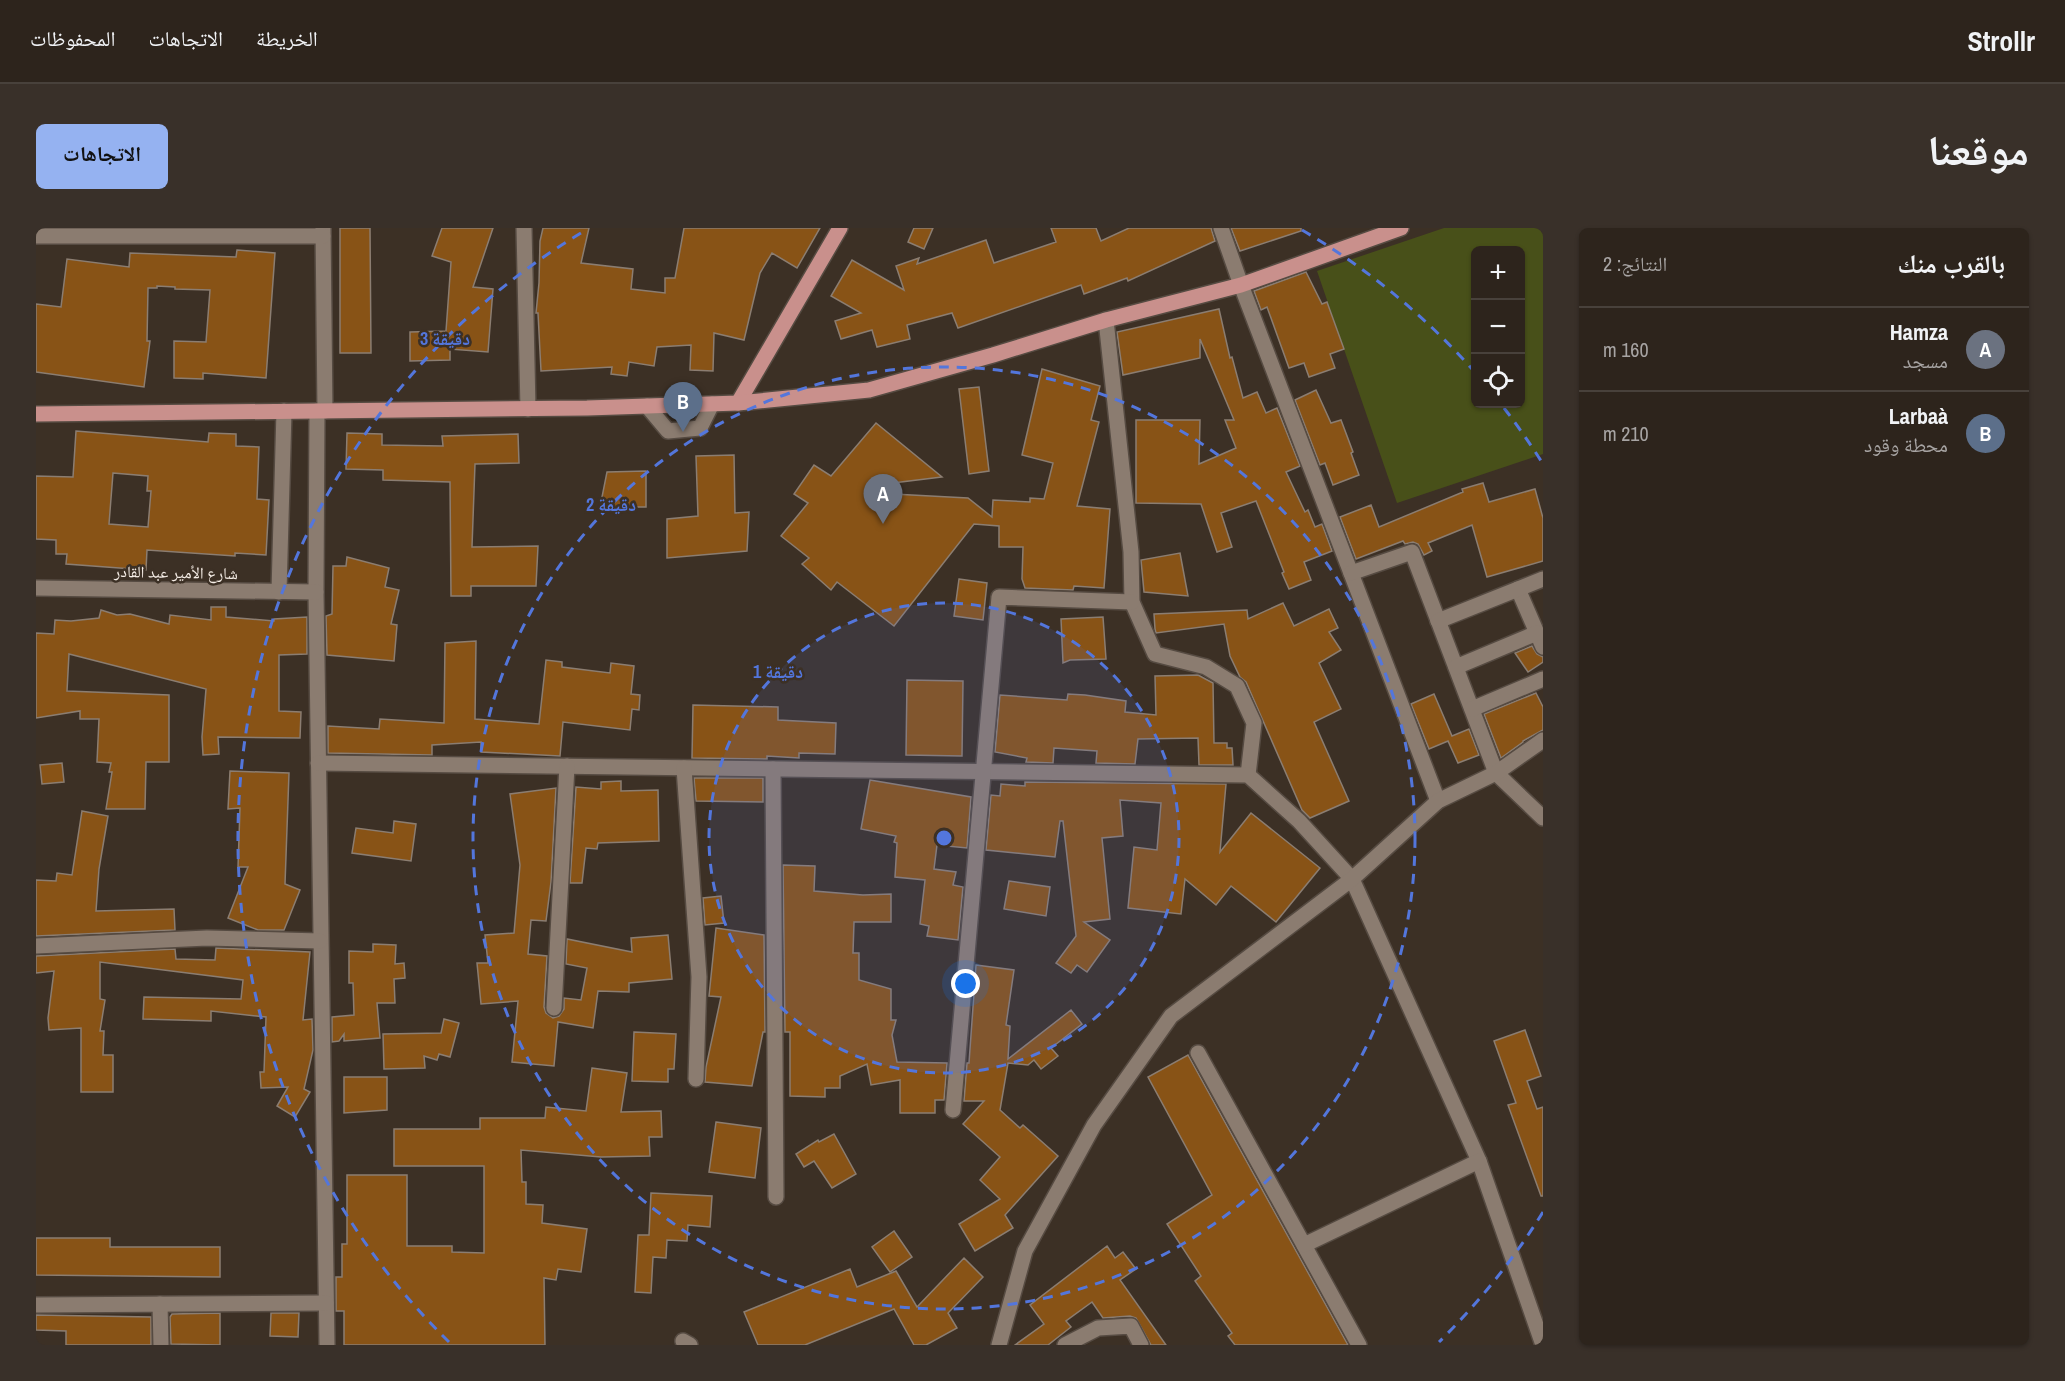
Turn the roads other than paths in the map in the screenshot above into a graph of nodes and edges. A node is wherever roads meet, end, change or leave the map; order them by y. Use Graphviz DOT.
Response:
graph roads {
  1 [pos="524,228"];
  2 [pos="840,228"];
  3 [pos="1221,228"];
  4 [pos="1401,228"];
  5 [pos="323,232"];
  6 [pos="36,236"];
  7 [pos="1241,285"];
  8 [pos="1106,320"];
  9 [pos="738,403"];
  10 [pos="712,404"];
  11 [pos="647,406"];
  12 [pos="528,409"];
  13 [pos="284,411"];
  14 [pos="321,411"];
  15 [pos="36,414"];
  16 [pos="1351,573"];
  17 [pos="1543,579"];
  18 [pos="36,588"];
  19 [pos="1518,589"];
  20 [pos="279,592"];
  21 [pos="315,592"];
  22 [pos="1132,602"];
  23 [pos="1438,621"];
  24 [pos="1540,640"];
  25 [pos="1456,667"];
  26 [pos="1543,679"];
  27 [pos="1472,709"];
  28 [pos="1543,740"];
  29 [pos="318,763"];
  30 [pos="567,766"];
  31 [pos="684,768"];
  32 [pos="772,769"];
  33 [pos="984,771"];
  34 [pos="1496,773"];
  35 [pos="1248,775"];
  36 [pos="1438,801"];
  37 [pos="1543,818"];
  38 [pos="1352,879"];
  39 [pos="320,941"];
  40 [pos="36,946"];
  41 [pos="554,1008"];
  42 [pos="1198,1053"];
  43 [pos="696,1078"];
  44 [pos="953,1110"];
  45 [pos="1479,1161"];
  46 [pos="776,1197"];
  47 [pos="1304,1245"];
  48 [pos="326,1302"];
  49 [pos="160,1304"];
  50 [pos="36,1305"];
  51 [pos="1072,1344"];
  52 [pos="161,1345"];
  53 [pos="327,1345"];
  54 [pos="999,1345"];
  55 [pos="1141,1345"];
  56 [pos="1359,1345"];
  57 [pos="1543,1345"];
  1 -- 12 [label="street"];
  2 -- 9 [label="main road"];
  3 -- 7 [label="street"];
  4 -- 7 [label="main road"];
  5 -- 6 [label="street"];
  5 -- 14 [label="street"];
  7 -- 8 [label="main road"];
  7 -- 16 [label="street"];
  8 -- 9 [label="main road"];
  8 -- 22 [label="street"];
  9 -- 10 [label="main road"];
  10 -- 11 [label="main road"];
  10 -- 11 [label="street"];
  11 -- 12 [label="main road"];
  12 -- 14 [label="main road"];
  13 -- 14 [label="main road"];
  13 -- 15 [label="main road"];
  13 -- 20 [label="street"];
  14 -- 21 [label="street"];
  16 -- 23 [label="street"];
  16 -- 36 [label="street"];
  17 -- 19 [label="street"];
  18 -- 20 [label="street, شارع الأمير عبد القادر"];
  19 -- 23 [label="street"];
  19 -- 24 [label="street"];
  20 -- 21 [label="street, شارع الأمير عبد القادر"];
  21 -- 29 [label="street"];
  22 -- 33 [label="street"];
  22 -- 35 [label="street"];
  23 -- 25 [label="street"];
  24 -- 25 [label="street"];
  25 -- 27 [label="street"];
  26 -- 27 [label="street"];
  27 -- 34 [label="street"];
  28 -- 34 [label="street"];
  29 -- 30 [label="street"];
  29 -- 39 [label="street"];
  30 -- 31 [label="street"];
  30 -- 41 [label="street"];
  31 -- 32 [label="street"];
  31 -- 43 [label="street"];
  32 -- 33 [label="street"];
  32 -- 46 [label="street"];
  33 -- 35 [label="street"];
  33 -- 44 [label="street"];
  34 -- 36 [label="street"];
  34 -- 37 [label="street"];
  35 -- 38 [label="street"];
  36 -- 38 [label="street"];
  38 -- 45 [label="street"];
  38 -- 54 [label="street"];
  39 -- 40 [label="street"];
  39 -- 48 [label="street"];
  42 -- 47 [label="street"];
  45 -- 47 [label="street"];
  45 -- 57 [label="street"];
  47 -- 56 [label="street"];
  48 -- 49 [label="street"];
  48 -- 53 [label="street"];
  49 -- 50 [label="street"];
  49 -- 52 [label="street"];
  51 -- 55 [label="street"];
}
